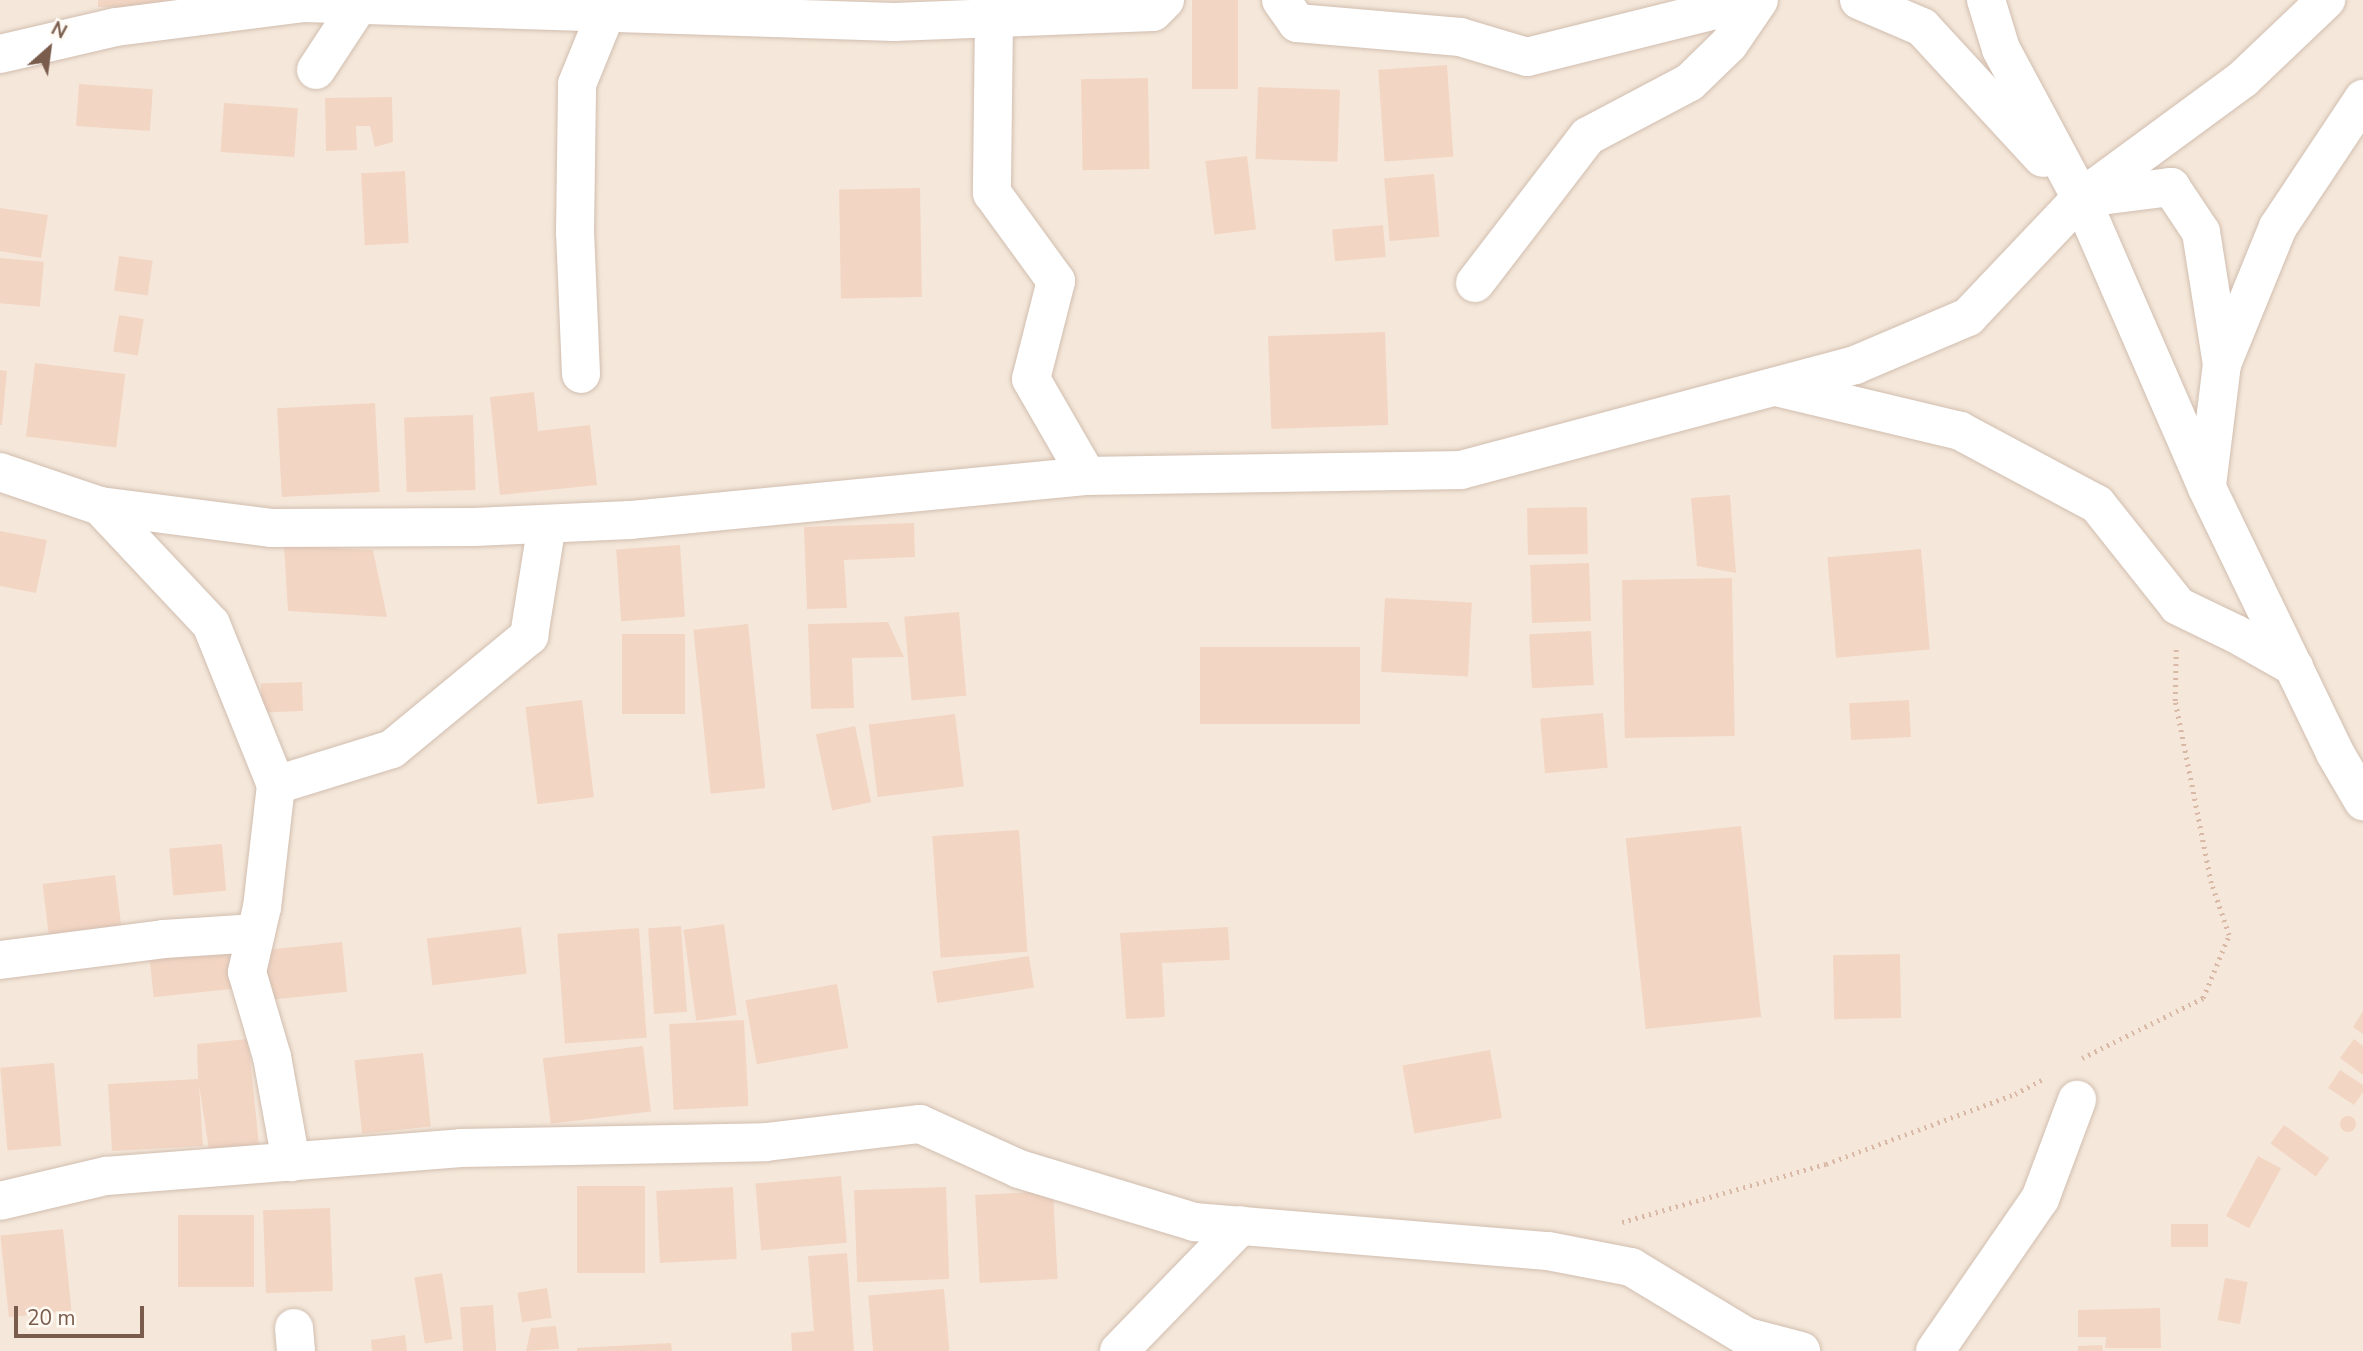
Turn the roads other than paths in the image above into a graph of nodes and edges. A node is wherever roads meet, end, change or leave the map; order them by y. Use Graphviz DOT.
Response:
graph roads {
  1 [pos="1164,0"];
  2 [pos="1281,0"];
  3 [pos="1757,0"];
  4 [pos="1859,0"];
  5 [pos="1986,0"];
  6 [pos="2326,0"];
  7 [pos="361,3"];
  8 [pos="612,7"];
  9 [pos="994,19"];
  10 [pos="0,54"];
  11 [pos="316,70"];
  12 [pos="2363,99"];
  13 [pos="2081,198"];
  14 [pos="1475,283"];
  15 [pos="2222,364"];
  16 [pos="581,374"];
  17 [pos="1774,387"];
  18 [pos="0,472"];
  19 [pos="1087,477"];
  20 [pos="2207,488"];
  21 [pos="100,506"];
  22 [pos="547,524"];
  23 [pos="2294,667"];
  24 [pos="276,785"];
  25 [pos="2363,801"];
  26 [pos="256,933"];
  27 [pos="0,960"];
  28 [pos="2074,1082"];
  29 [pos="291,1162"];
  30 [pos="0,1201"];
  31 [pos="1241,1225"];
  32 [pos="1119,1351"];
  33 [pos="1801,1351"];
  34 [pos="1935,1351"];
  1 -- 9 [label="street"];
  2 -- 3 [label="street"];
  3 -- 14 [label="street"];
  4 -- 13 [label="street"];
  5 -- 13 [label="street"];
  6 -- 13 [label="street"];
  7 -- 8 [label="street"];
  7 -- 10 [label="street"];
  7 -- 11 [label="street"];
  8 -- 9 [label="street"];
  8 -- 16 [label="street"];
  9 -- 19 [label="street"];
  12 -- 15 [label="street"];
  13 -- 15 [label="street"];
  13 -- 17 [label="street"];
  13 -- 20 [label="street"];
  15 -- 20 [label="street"];
  17 -- 19 [label="street"];
  17 -- 23 [label="street"];
  18 -- 21 [label="street"];
  19 -- 22 [label="street"];
  20 -- 23 [label="street"];
  21 -- 22 [label="street"];
  21 -- 24 [label="street"];
  22 -- 24 [label="street"];
  23 -- 25 [label="street"];
  24 -- 26 [label="street"];
  26 -- 27 [label="street"];
  26 -- 29 [label="street"];
  28 -- 34 [label="street"];
  29 -- 30 [label="street"];
  29 -- 31 [label="street"];
  31 -- 32 [label="street"];
  31 -- 33 [label="street"];
}
